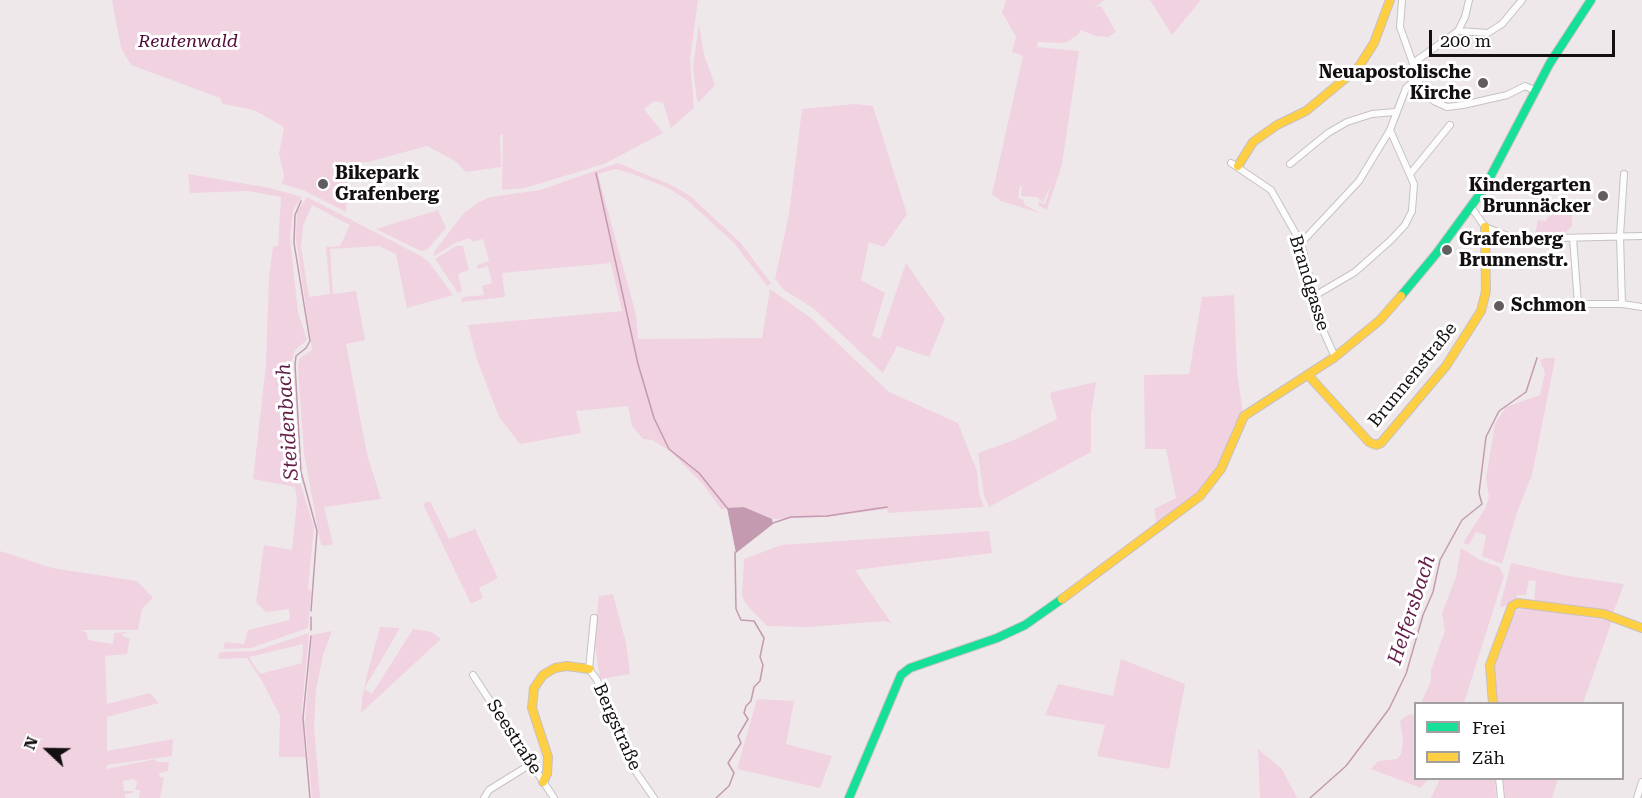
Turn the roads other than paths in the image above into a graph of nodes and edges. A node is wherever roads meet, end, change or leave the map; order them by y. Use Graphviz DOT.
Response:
graph roads {
  1 [pos="1390,0"];
  2 [pos="1402,0"];
  3 [pos="1468,0"];
  4 [pos="1522,0"];
  5 [pos="1591,0"];
  6 [pos="1458,31"];
  7 [pos="1413,63"];
  8 [pos="1416,79"];
  9 [pos="1536,91"];
  10 [pos="1395,112"];
  11 [pos="1450,125"];
  12 [pos="1390,130"];
  13 [pos="1290,164"];
  14 [pos="1234,165"];
  15 [pos="1410,174"];
  16 [pos="1624,174"];
  17 [pos="1471,207"];
  18 [pos="1485,227"];
  19 [pos="1620,236"];
  20 [pos="1642,236"];
  21 [pos="1573,238"];
  22 [pos="1301,243"];
  23 [pos="1316,296"];
  24 [pos="1622,304"];
  25 [pos="1642,307"];
  26 [pos="1335,357"];
  27 [pos="1308,375"];
  28 [pos="594,618"];
  29 [pos="1642,628"];
  30 [pos="589,669"];
  31 [pos="473,675"];
  32 [pos="1493,702"];
  33 [pos="531,764"];
  34 [pos="548,766"];
  35 [pos="536,772"];
  36 [pos="1499,780"];
  37 [pos="543,782"];
  38 [pos="1642,782"];
  39 [pos="484,798"];
  40 [pos="554,798"];
  41 [pos="654,798"];
  42 [pos="849,798"];
  43 [pos="1501,798"];
  44 [pos="1637,798"];
  1 -- 14 [label="street"];
  2 -- 7 [label="street"];
  3 -- 6 [label="street"];
  4 -- 6 [label="street"];
  5 -- 9 [label="street"];
  6 -- 7 [label="street"];
  7 -- 8 [label="street"];
  8 -- 9 [label="street"];
  8 -- 10 [label="street"];
  9 -- 17 [label="street"];
  10 -- 12 [label="street"];
  10 -- 13 [label="street"];
  11 -- 15 [label="street"];
  12 -- 15 [label="street"];
  12 -- 22 [label="street"];
  14 -- 22 [label="street, Brandgasse"];
  15 -- 23 [label="street"];
  16 -- 19 [label="street"];
  17 -- 18 [label="street"];
  17 -- 26 [label="street"];
  18 -- 21 [label="street"];
  18 -- 27 [label="street, Brunnenstraße"];
  19 -- 20 [label="street"];
  19 -- 21 [label="street"];
  19 -- 24 [label="street"];
  21 -- 24 [label="street"];
  22 -- 23 [label="street, Brandgasse"];
  23 -- 26 [label="street, Brandgasse"];
  24 -- 25 [label="street"];
  26 -- 27 [label="street"];
  27 -- 42 [label="street"];
  28 -- 30 [label="street, Bergstraße"];
  29 -- 32 [label="street"];
  30 -- 34 [label="street"];
  30 -- 41 [label="street, Bergstraße"];
  31 -- 33 [label="street, Seestraße"];
  33 -- 35 [label="street, Seestraße"];
  33 -- 39 [label="street"];
  34 -- 35 [label="street"];
  34 -- 37 [label="street"];
  35 -- 37 [label="street, Seestraße"];
  36 -- 43 [label="street"];
  37 -- 40 [label="street, Seestraße"];
  38 -- 44 [label="street"];
}
